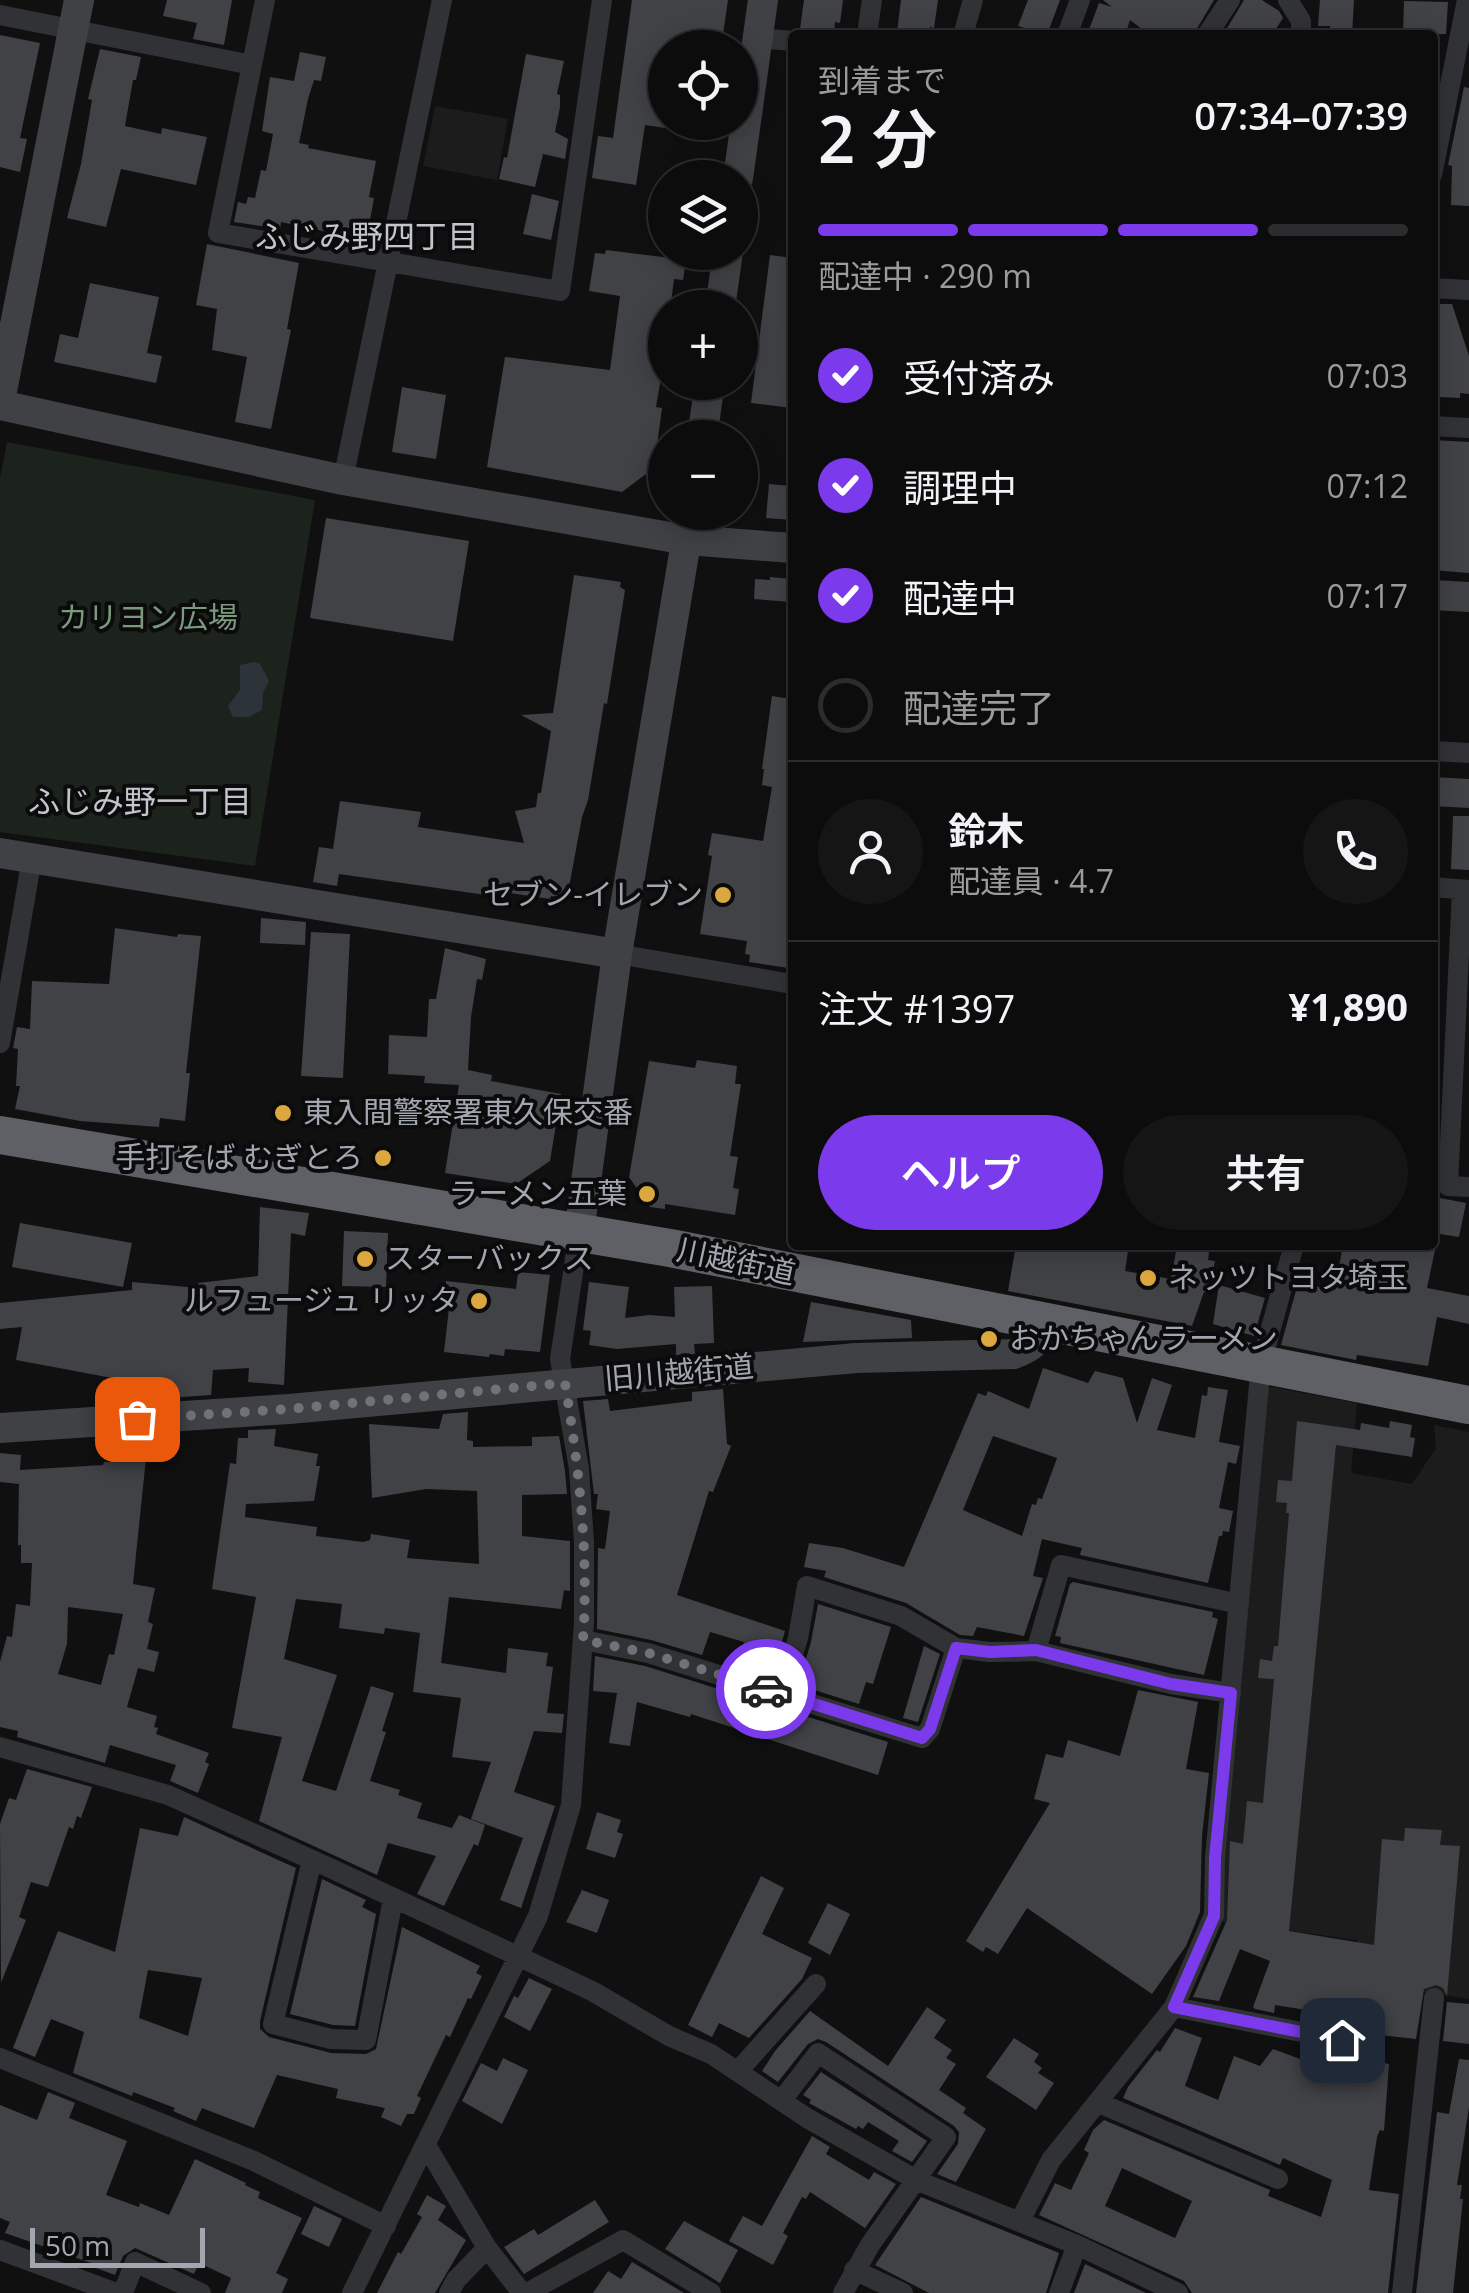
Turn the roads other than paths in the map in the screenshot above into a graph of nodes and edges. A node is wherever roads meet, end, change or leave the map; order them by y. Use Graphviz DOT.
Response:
graph roads {
  1 [pos="79,0"];
  2 [pos="265,0"];
  3 [pos="442,0"];
  4 [pos="602,0"];
  5 [pos="763,0"];
  6 [pos="872,0"];
  7 [pos="973,0"];
  8 [pos="1080,0"];
  9 [pos="1230,0"];
  10 [pos="1288,0"];
  11 [pos="1467,0"];
  12 [pos="0,15"];
  13 [pos="72,30"];
  14 [pos="868,30"];
  15 [pos="964,30"];
  16 [pos="1070,30"];
  17 [pos="1210,30"];
  18 [pos="1301,30"];
  19 [pos="758,38"];
  20 [pos="788,41"];
  21 [pos="252,65"];
  22 [pos="1438,135"];
  23 [pos="390,263"];
  24 [pos="1438,288"];
  25 [pos="1469,290"];
  26 [pos="0,403"];
  27 [pos="1438,426"];
  28 [pos="1469,428"];
  29 [pos="343,480"];
  30 [pos="648,521"];
  31 [pos="688,530"];
  32 [pos="708,530"];
  33 [pos="788,547"];
  34 [pos="1438,595"];
  35 [pos="1469,598"];
  36 [pos="1438,751"];
  37 [pos="1469,753"];
  38 [pos="0,853"];
  39 [pos="32,858"];
  40 [pos="1438,888"];
  41 [pos="1465,890"];
  42 [pos="617,954"];
  43 [pos="788,983"];
  44 [pos="1462,1031"];
  45 [pos="0,1042"];
  46 [pos="0,1135"];
  47 [pos="1450,1186"];
  48 [pos="579,1233"];
  49 [pos="1293,1250"];
  50 [pos="1044,1324"];
  51 [pos="1261,1364"];
  52 [pos="565,1383"];
  53 [pos="1469,1405"];
  54 [pos="0,1428"];
  55 [pos="1239,1604"];
  56 [pos="583,1640"];
  57 [pos="956,1648"];
  58 [pos="1036,1650"];
  59 [pos="781,1693"];
  60 [pos="1231,1693"];
  61 [pos="0,1747"];
  62 [pos="312,1860"];
  63 [pos="394,1898"];
  64 [pos="519,1957"];
  65 [pos="816,1984"];
  66 [pos="1434,1998"];
  67 [pos="1174,2007"];
  68 [pos="1342,2040"];
  69 [pos="0,2058"];
  70 [pos="738,2071"];
  71 [pos="782,2100"];
  72 [pos="1099,2103"];
  73 [pos="426,2146"];
  74 [pos="1278,2178"];
  75 [pos="918,2182"];
  76 [pos="1020,2222"];
  77 [pos="386,2226"];
  78 [pos="1077,2244"];
  79 [pos="487,2248"];
  80 [pos="0,2250"];
  81 [pos="854,2270"];
  82 [pos="120,2293"];
  83 [pos="201,2293"];
  84 [pos="352,2293"];
  85 [pos="449,2293"];
  86 [pos="525,2293"];
  87 [pos="712,2293"];
  88 [pos="842,2293"];
  89 [pos="902,2293"];
  90 [pos="1060,2293"];
  91 [pos="1178,2293"];
  92 [pos="1402,2293"];
  1 -- 13 [label="street"];
  2 -- 21 [label="street"];
  3 -- 23 [label="street"];
  4 -- 23 [label="street"];
  5 -- 19 [label="street"];
  6 -- 14 [label="street"];
  7 -- 15 [label="street"];
  8 -- 16 [label="street"];
  9 -- 17 [label="street"];
  10 -- 18 [label="street"];
  11 -- 22 [label="street"];
  12 -- 13 [label="street"];
  13 -- 21 [label="street"];
  13 -- 26 [label="street"];
  19 -- 20 [label="street"];
  21 -- 23 [label="street"];
  23 -- 29 [label="street"];
  24 -- 25 [label="street"];
  26 -- 29 [label="street"];
  27 -- 28 [label="street"];
  29 -- 30 [label="street"];
  31 -- 42 [label="street"];
  32 -- 33 [label="street"];
  34 -- 35 [label="street"];
  36 -- 37 [label="street"];
  38 -- 39 [label="street"];
  39 -- 42 [label="street"];
  39 -- 45 [label="street"];
  40 -- 41 [label="street"];
  41 -- 44 [label="street"];
  42 -- 43 [label="street"];
  42 -- 48 [label="street"];
  44 -- 47 [label="street"];
  46 -- 48 [label="highway, 川越街道"];
  48 -- 50 [label="highway, 川越街道"];
  48 -- 52 [label="street"];
  49 -- 51 [label="street"];
  50 -- 51 [label="highway, 川越街道"];
  50 -- 52 [label="street, 旧川越街道"];
  51 -- 53 [label="highway, 川越街道"];
  51 -- 55 [label="street"];
  52 -- 54 [label="street, 旧川越街道"];
  52 -- 56 [label="street"];
  55 -- 58 [label="street"];
  55 -- 60 [label="street"];
  56 -- 59 [label="street"];
  56 -- 64 [label="street"];
  57 -- 58 [label="street"];
  57 -- 59 [label="street"];
  57 -- 59 [label="street"];
  58 -- 60 [label="street"];
  60 -- 67 [label="street"];
  61 -- 62 [label="street"];
  62 -- 63 [label="street"];
  62 -- 63 [label="street"];
  63 -- 64 [label="street"];
  64 -- 70 [label="street"];
  64 -- 73 [label="street"];
  65 -- 70 [label="street"];
  66 -- 92 [label="street"];
  67 -- 68 [label="street"];
  67 -- 72 [label="street"];
  69 -- 77 [label="street"];
  70 -- 71 [label="street"];
  71 -- 75 [label="street"];
  71 -- 75 [label="street"];
  72 -- 74 [label="street"];
  72 -- 76 [label="street"];
  73 -- 77 [label="street"];
  73 -- 79 [label="street"];
  75 -- 76 [label="street"];
  75 -- 81 [label="street"];
  76 -- 78 [label="street"];
  77 -- 84 [label="street"];
  78 -- 90 [label="street"];
  78 -- 91 [label="street"];
  79 -- 85 [label="street"];
  79 -- 86 [label="street"];
  80 -- 82 [label="street"];
  81 -- 88 [label="street"];
  81 -- 89 [label="street"];
  82 -- 83 [label="street"];
  86 -- 87 [label="street"];
}
